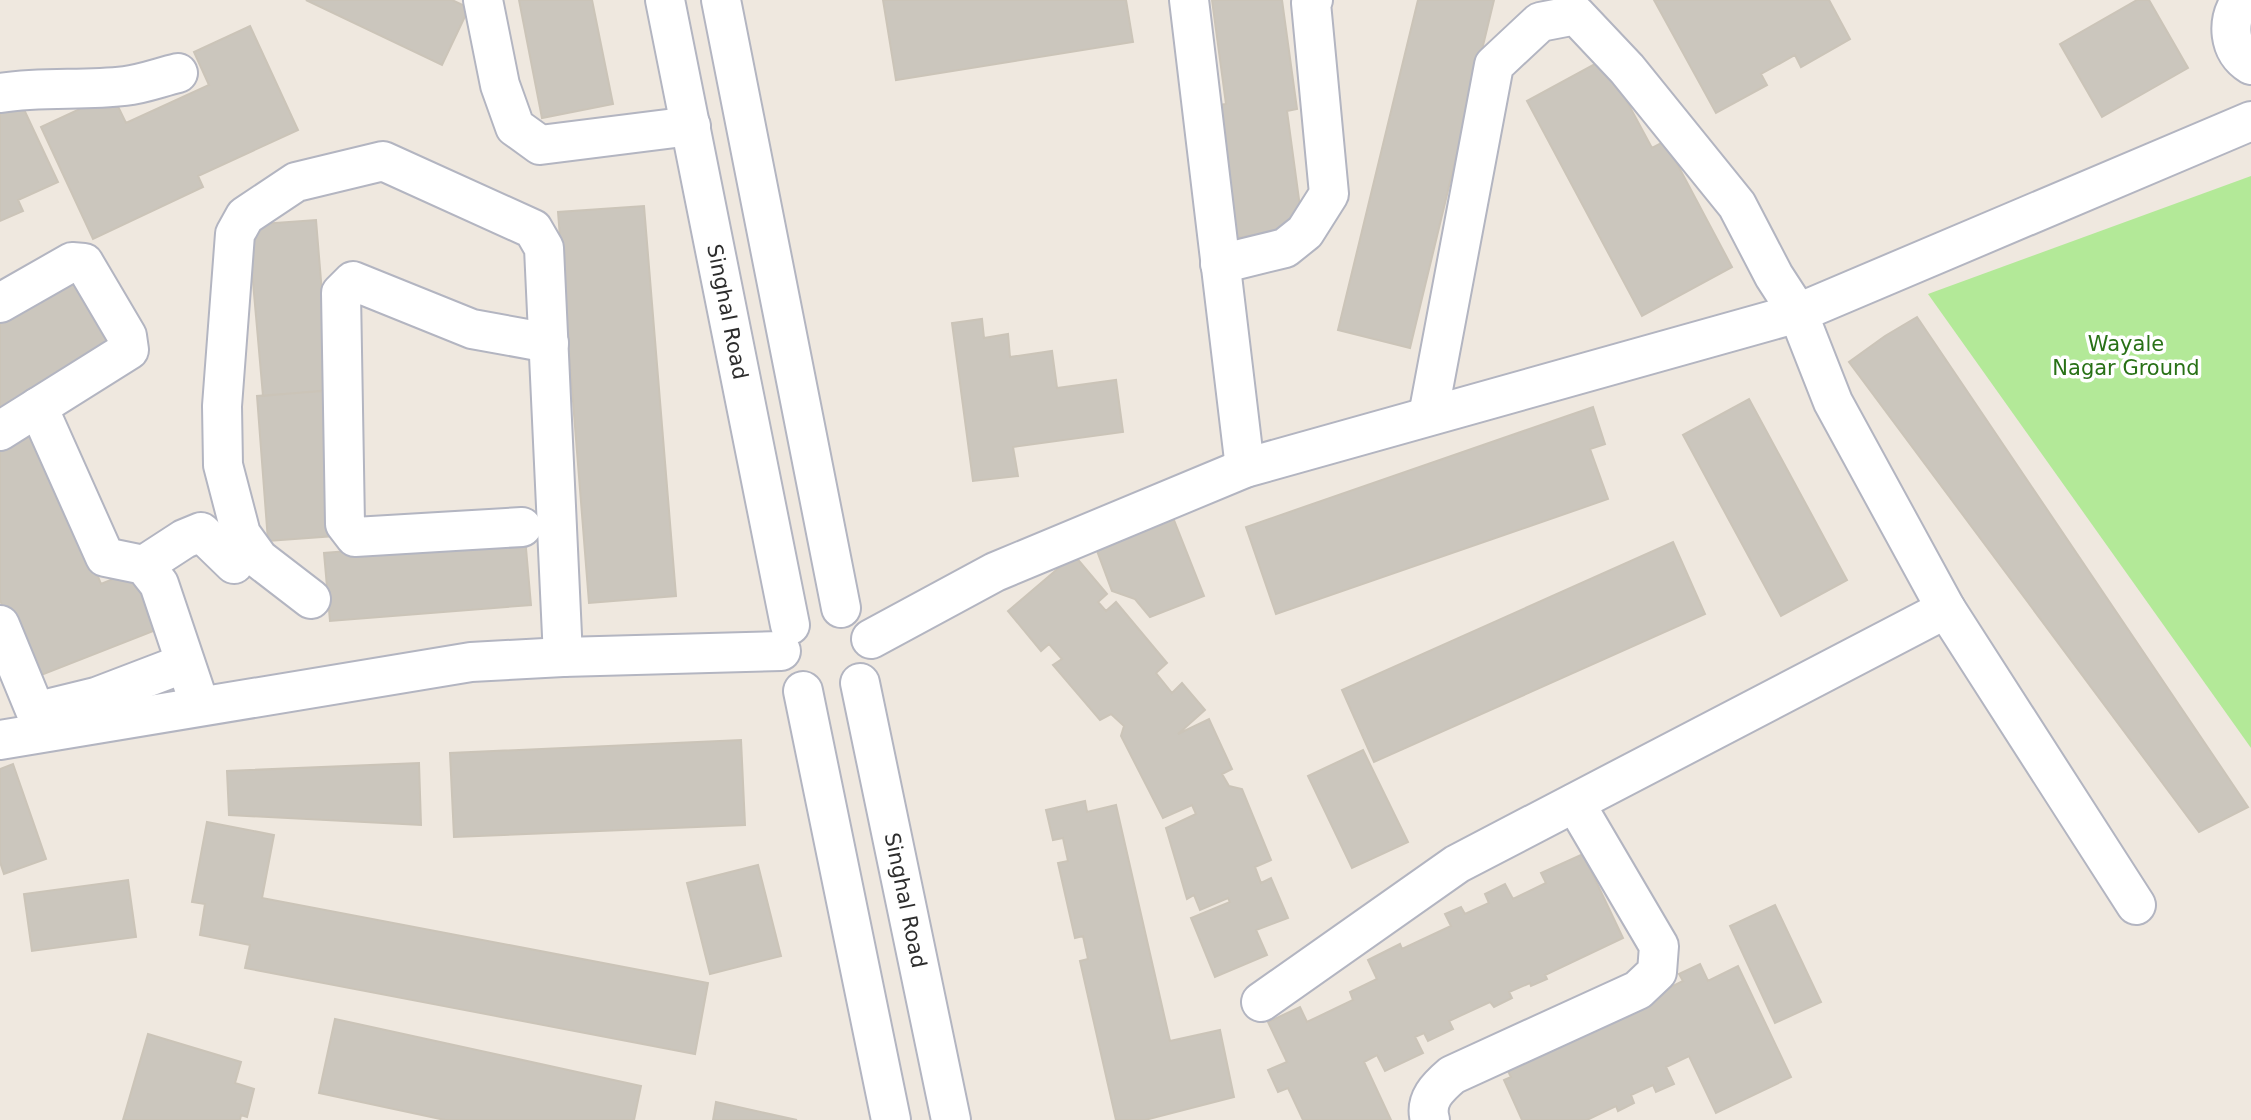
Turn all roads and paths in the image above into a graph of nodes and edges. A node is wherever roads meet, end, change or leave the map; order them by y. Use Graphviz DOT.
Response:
graph roads {
  1 [pos="483,0"];
  2 [pos="665,0"];
  3 [pos="721,0"];
  4 [pos="1189,0"];
  5 [pos="1313,0"];
  6 [pos="2241,0"];
  7 [pos="2251,65"];
  8 [pos="178,73"];
  9 [pos="0,93"];
  10 [pos="2251,121"];
  11 [pos="691,126"];
  12 [pos="1220,264"];
  13 [pos="0,303"];
  14 [pos="1798,313"];
  15 [pos="549,343"];
  16 [pos="38,407"];
  17 [pos="1428,416"];
  18 [pos="0,431"];
  19 [pos="1245,468"];
  20 [pos="522,527"];
  21 [pos="234,564"];
  22 [pos="144,565"];
  23 [pos="311,598"];
  24 [pos="841,608"];
  25 [pos="1946,609"];
  26 [pos="0,625"];
  27 [pos="786,638"];
  28 [pos="871,639"];
  29 [pos="563,657"];
  30 [pos="184,663"];
  31 [pos="860,683"];
  32 [pos="803,691"];
  33 [pos="200,706"];
  34 [pos="40,722"];
  35 [pos="0,740"];
  36 [pos="1574,803"];
  37 [pos="2136,905"];
  38 [pos="1261,1002"];
  39 [pos="891,1120"];
  40 [pos="951,1120"];
  41 [pos="1430,1120"];
  1 -- 11 [label="street"];
  2 -- 11 [label="street, Singhal Road"];
  3 -- 24 [label="street"];
  4 -- 12 [label="street"];
  5 -- 12 [label="street"];
  6 -- 7 [label="street"];
  8 -- 9 [label="street"];
  10 -- 14 [label="street"];
  11 -- 27 [label="street, Singhal Road"];
  12 -- 19 [label="street"];
  13 -- 16 [label="street"];
  14 -- 17 [label="street"];
  14 -- 17 [label="street"];
  14 -- 25 [label="street"];
  15 -- 20 [label="street"];
  15 -- 23 [label="street"];
  15 -- 29 [label="street"];
  16 -- 18 [label="street"];
  16 -- 22 [label="street"];
  17 -- 19 [label="street"];
  19 -- 28 [label="street"];
  21 -- 22 [label="street"];
  22 -- 30 [label="street"];
  24 -- 27 [label="street"];
  24 -- 28 [label="street"];
  25 -- 36 [label="street"];
  25 -- 37 [label="street"];
  26 -- 34 [label="street"];
  27 -- 29 [label="street"];
  27 -- 32 [label="street"];
  28 -- 31 [label="street"];
  29 -- 33 [label="street"];
  30 -- 33 [label="street"];
  30 -- 34 [label="street"];
  31 -- 32 [label="street"];
  31 -- 40 [label="street, Singhal Road"];
  32 -- 39 [label="street"];
  33 -- 34 [label="street"];
  34 -- 35 [label="street"];
  36 -- 38 [label="street"];
  36 -- 41 [label="street"];
}
